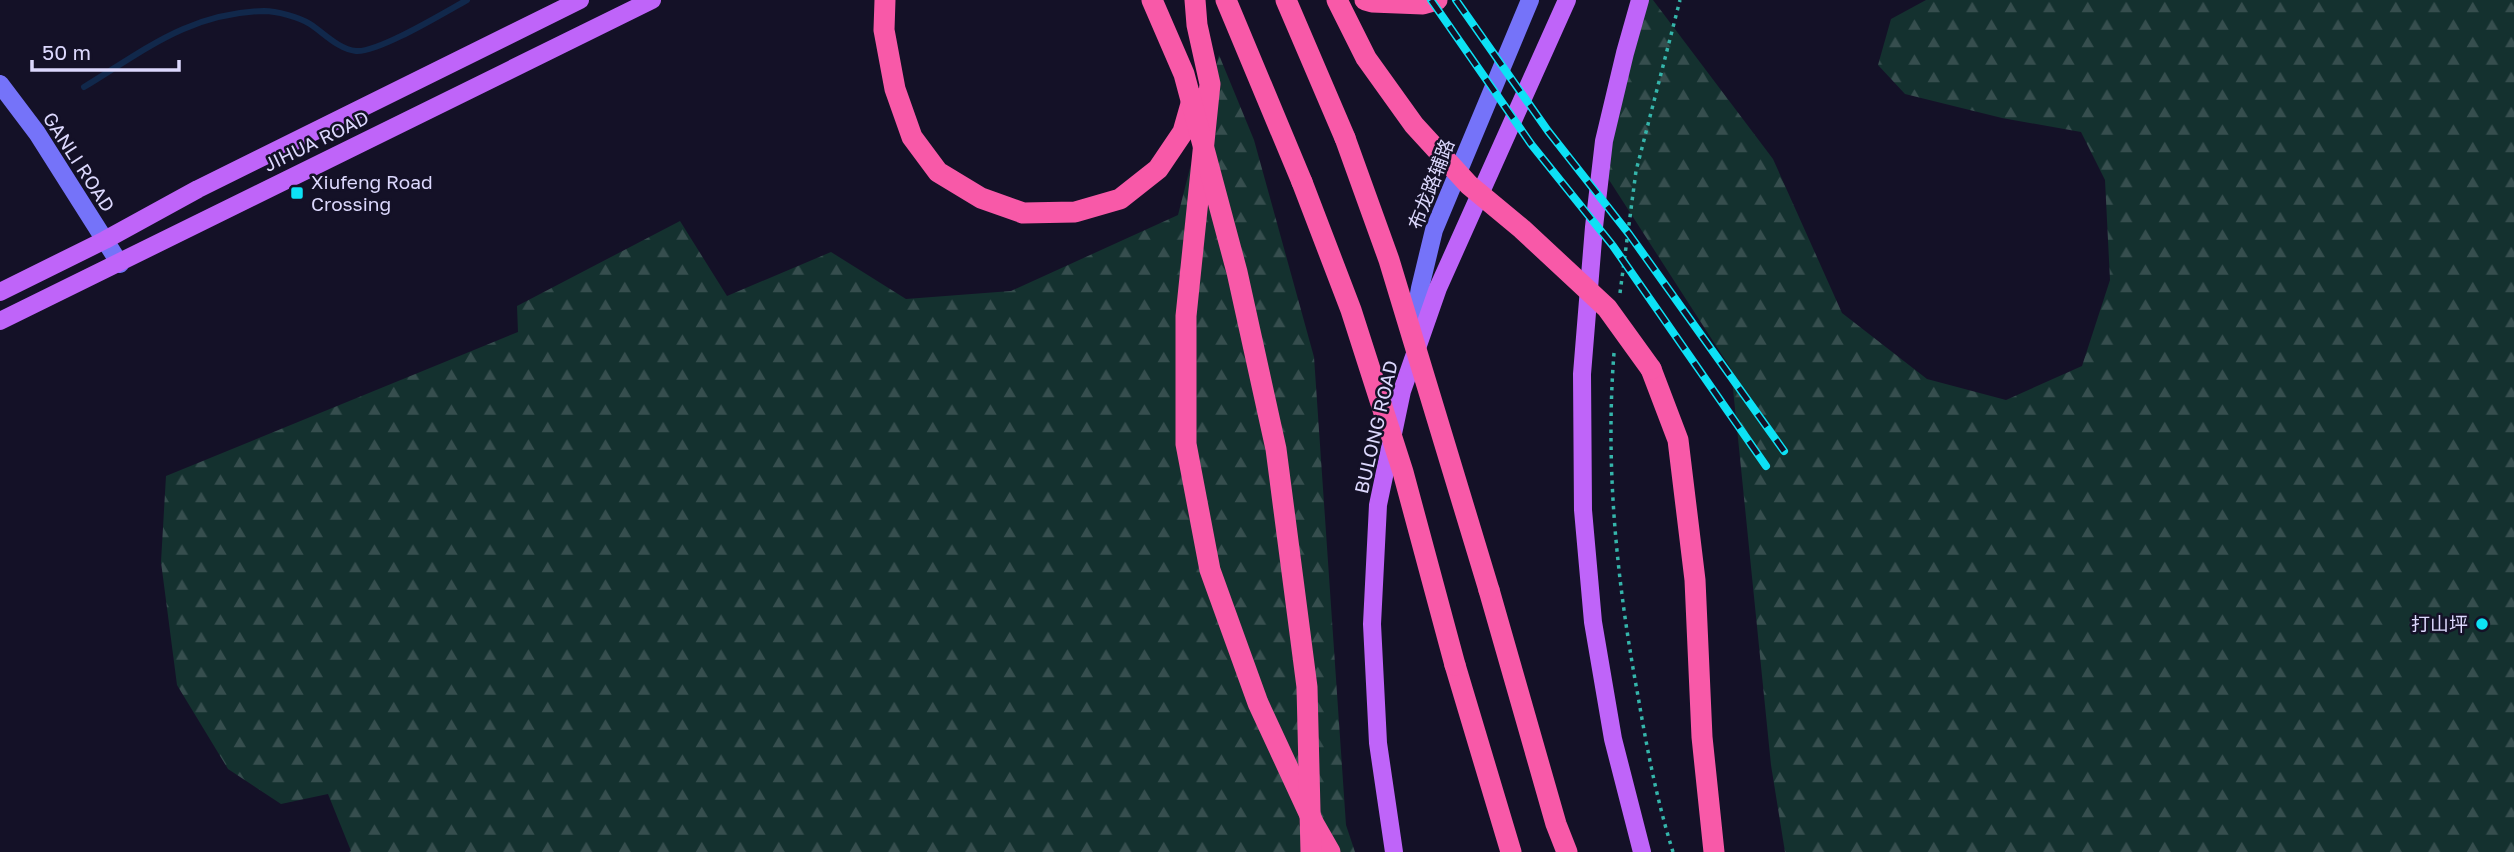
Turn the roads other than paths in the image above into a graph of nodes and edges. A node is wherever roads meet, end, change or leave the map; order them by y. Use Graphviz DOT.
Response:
graph roads {
  1 [pos="580,0"];
  2 [pos="652,0"];
  3 [pos="885,0"];
  4 [pos="1152,0"];
  5 [pos="1195,0"];
  6 [pos="1226,0"];
  7 [pos="1286,0"];
  8 [pos="1337,0"];
  9 [pos="1365,0"];
  10 [pos="1437,0"];
  11 [pos="1530,0"];
  12 [pos="1567,0"];
  13 [pos="1640,0"];
  14 [pos="1197,25"];
  15 [pos="0,84"];
  16 [pos="105,240"];
  17 [pos="120,264"];
  18 [pos="0,292"];
  19 [pos="0,321"];
  20 [pos="1402,391"];
  21 [pos="1311,852"];
  22 [pos="1330,852"];
  23 [pos="1395,852"];
  24 [pos="1511,852"];
  25 [pos="1567,852"];
  26 [pos="1642,852"];
  27 [pos="1714,852"];
  1 -- 16 [label="main road, JIHUA ROAD"];
  2 -- 17 [label="main road, JIHUA ROAD"];
  3 -- 14 [label="highway"];
  4 -- 21 [label="highway, bridge"];
  5 -- 14 [label="highway"];
  6 -- 24 [label="highway, bridge"];
  7 -- 25 [label="highway, bridge"];
  8 -- 27 [label="highway, bridge"];
  9 -- 10 [label="highway"];
  11 -- 20 [label="main road, 布龙路辅路"];
  12 -- 20 [label="main road, BULONG ROAD"];
  13 -- 26 [label="main road"];
  14 -- 22 [label="highway"];
  15 -- 16 [label="main road, GANLI ROAD"];
  16 -- 17 [label="main road, GANLI ROAD"];
  16 -- 18 [label="main road, JIHUA ROAD"];
  17 -- 19 [label="main road, JIHUA ROAD"];
  20 -- 23 [label="main road, BULONG ROAD"];
}
